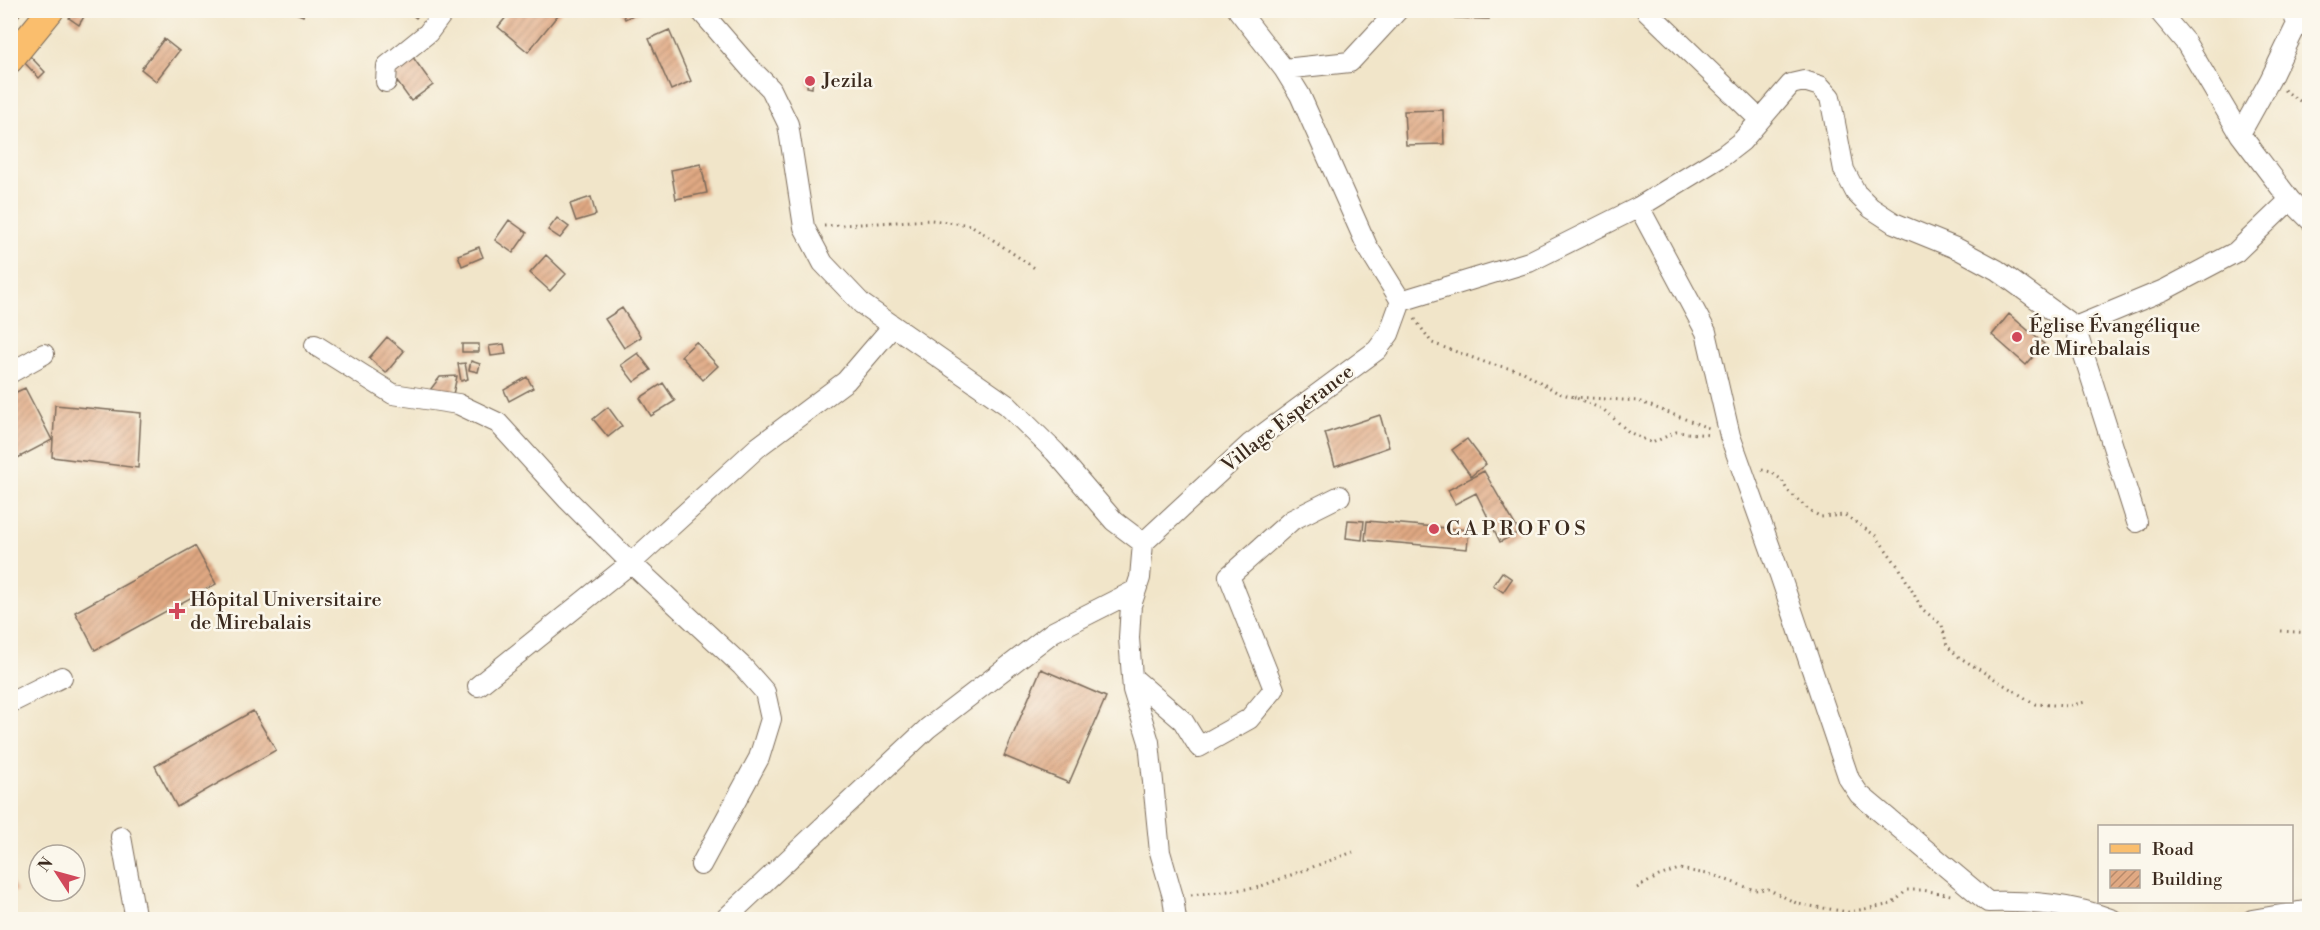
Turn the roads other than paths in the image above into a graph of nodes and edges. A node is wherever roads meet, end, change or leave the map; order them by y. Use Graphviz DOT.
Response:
graph roads {
  1 [pos="51,10"];
  2 [pos="445,10"];
  3 [pos="700,10"];
  4 [pos="1238,10"];
  5 [pos="1398,10"];
  6 [pos="1646,10"];
  7 [pos="2158,10"];
  8 [pos="2292,10"];
  9 [pos="10,60"];
  10 [pos="1284,69"];
  11 [pos="386,82"];
  12 [pos="1760,119"];
  13 [pos="2240,134"];
  14 [pos="2290,200"];
  15 [pos="1639,207"];
  16 [pos="2310,220"];
  17 [pos="1401,301"];
  18 [pos="893,326"];
  19 [pos="2075,327"];
  20 [pos="315,345"];
  21 [pos="44,354"];
  22 [pos="10,373"];
  23 [pos="1340,496"];
  24 [pos="2137,522"];
  25 [pos="1143,543"];
  26 [pos="631,563"];
  27 [pos="1136,590"];
  28 [pos="62,676"];
  29 [pos="1132,677"];
  30 [pos="478,686"];
  31 [pos="10,703"];
  32 [pos="122,837"];
  33 [pos="700,865"];
  34 [pos="2310,910"];
  35 [pos="136,920"];
  36 [pos="724,920"];
  37 [pos="1176,920"];
  38 [pos="2113,920"];
  39 [pos="2252,920"];
  1 -- 9 [label="main road"];
  2 -- 11 [label="street"];
  3 -- 18 [label="street"];
  4 -- 10 [label="street"];
  5 -- 10 [label="street"];
  6 -- 12 [label="street"];
  7 -- 13 [label="street"];
  8 -- 13 [label="street"];
  10 -- 17 [label="street"];
  12 -- 15 [label="street"];
  12 -- 19 [label="street"];
  13 -- 14 [label="street"];
  14 -- 16 [label="street"];
  14 -- 19 [label="street"];
  15 -- 17 [label="street"];
  15 -- 38 [label="street"];
  17 -- 25 [label="street, Village Espérance"];
  18 -- 25 [label="street"];
  18 -- 26 [label="street"];
  19 -- 24 [label="street"];
  20 -- 26 [label="street"];
  21 -- 22 [label="street"];
  23 -- 29 [label="street"];
  25 -- 27 [label="street"];
  26 -- 30 [label="street"];
  26 -- 33 [label="street"];
  27 -- 29 [label="street"];
  27 -- 36 [label="street"];
  28 -- 31 [label="street"];
  29 -- 37 [label="street"];
  32 -- 35 [label="street"];
  34 -- 39 [label="street"];
}
